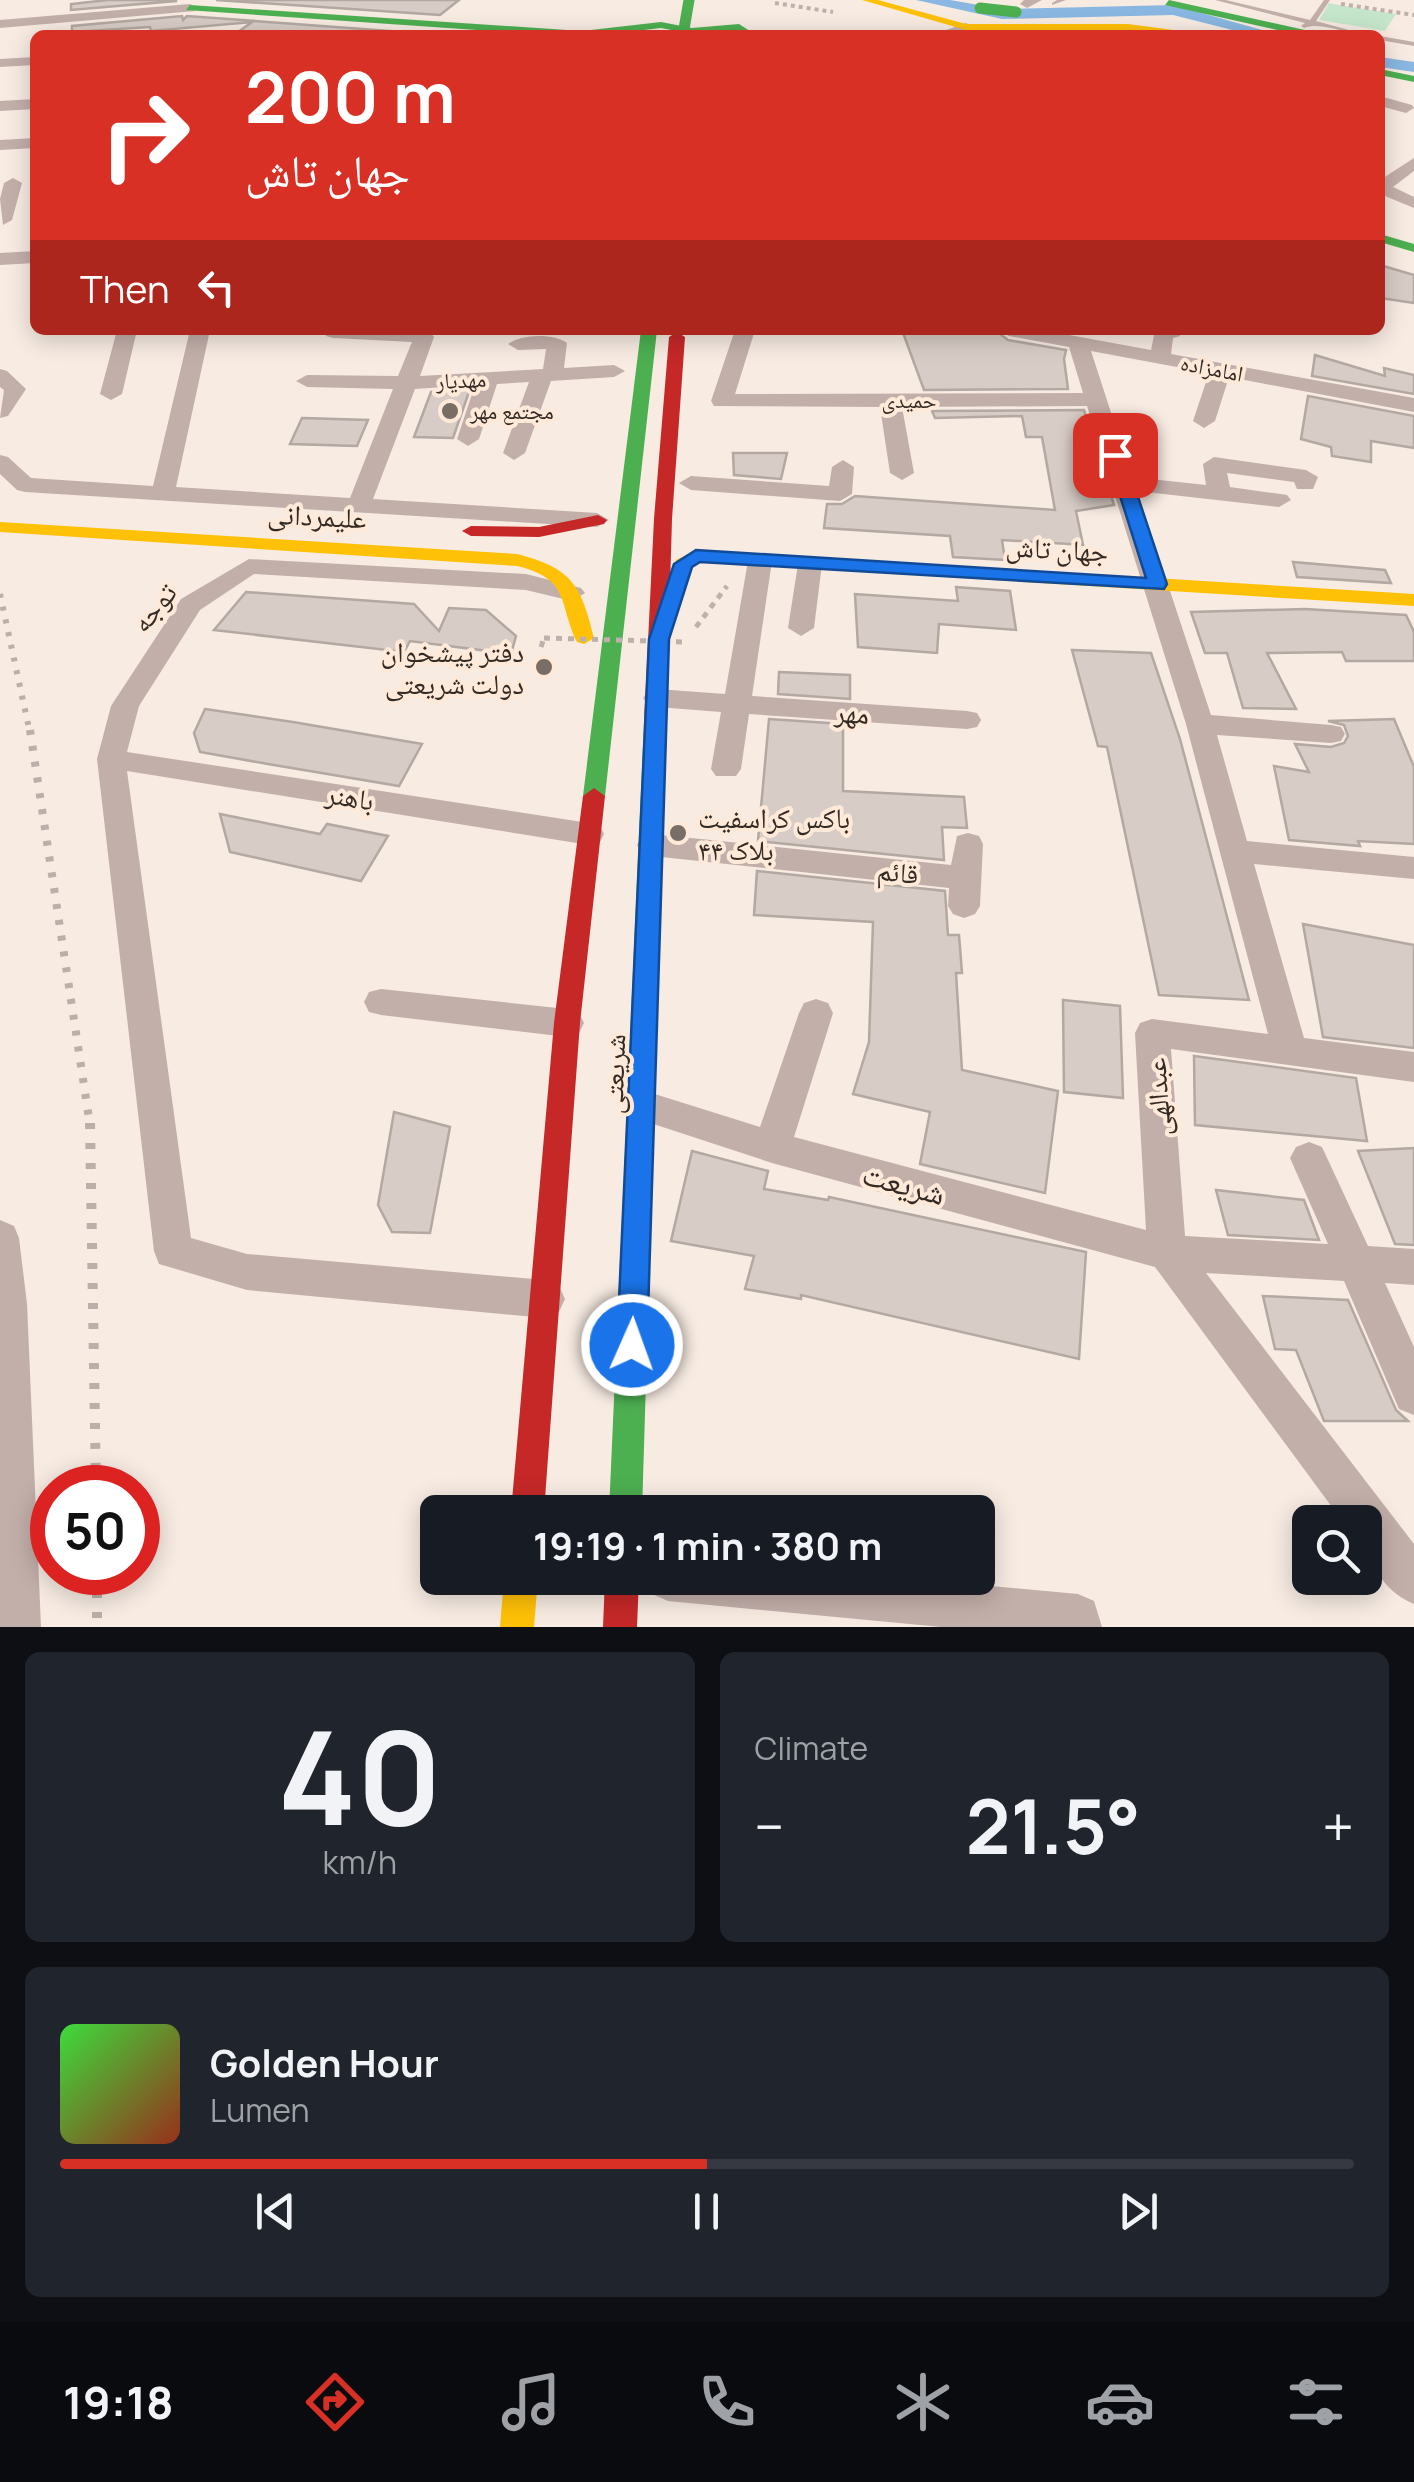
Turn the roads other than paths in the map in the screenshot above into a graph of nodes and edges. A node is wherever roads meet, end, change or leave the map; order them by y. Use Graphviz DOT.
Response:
graph roads {
  1 [pos="688,0"];
  2 [pos="718,0"];
  3 [pos="867,0"];
  4 [pos="941,0"];
  5 [pos="979,0"];
  6 [pos="1218,0"];
  7 [pos="1326,1"];
  8 [pos="1038,2"];
  9 [pos="1091,2"];
  10 [pos="265,6"];
  11 [pos="190,10"];
  12 [pos="1155,11"];
  13 [pos="748,16"];
  14 [pos="661,21"];
  15 [pos="0,24"];
  16 [pos="966,27"];
  17 [pos="46,28"];
  18 [pos="1306,29"];
  19 [pos="444,30"];
  20 [pos="608,30"];
  21 [pos="685,30"];
  22 [pos="689,30"];
  23 [pos="696,30"];
  24 [pos="715,30"];
  25 [pos="956,30"];
  26 [pos="992,30"];
  27 [pos="1049,30"];
  28 [pos="1163,30"];
  29 [pos="1218,30"];
  30 [pos="1385,39"];
  31 [pos="1414,44"];
  32 [pos="1385,50"];
  33 [pos="1414,54"];
  34 [pos="30,62"];
  35 [pos="0,63"];
  36 [pos="1385,76"];
  37 [pos="1414,80"];
  38 [pos="1385,102"];
  39 [pos="30,104"];
  40 [pos="0,106"];
  41 [pos="1406,108"];
  42 [pos="30,142"];
  43 [pos="0,144"];
  44 [pos="1414,163"];
  45 [pos="14,183"];
  46 [pos="1385,184"];
  47 [pos="1385,190"];
  48 [pos="1414,203"];
  49 [pos="3,220"];
  50 [pos="1385,239"];
  51 [pos="1414,248"];
  52 [pos="30,257"];
  53 [pos="0,260"];
  54 [pos="125,335"];
  55 [pos="199,335"];
  56 [pos="388,335"];
  57 [pos="647,335"];
  58 [pos="677,335"];
  59 [pos="743,335"];
  60 [pos="1036,335"];
  61 [pos="1164,335"];
  62 [pos="1078,343"];
  63 [pos="518,344"];
  64 [pos="617,344"];
  65 [pos="1160,358"];
  66 [pos="1221,370"];
  67 [pos="0,375"];
  68 [pos="548,375"];
  69 [pos="488,379"];
  70 [pos="613,381"];
  71 [pos="307,382"];
  72 [pos="409,383"];
  73 [pos="111,394"];
  74 [pos="890,400"];
  75 [pos="1096,400"];
  76 [pos="1414,406"];
  77 [pos="0,410"];
  78 [pos="1204,421"];
  79 [pos="468,439"];
  80 [pos="514,453"];
  81 [pos="0,462"];
  82 [pos="843,467"];
  83 [pos="902,473"];
  84 [pos="691,483"];
  85 [pos="1124,483"];
  86 [pos="1305,484"];
  87 [pos="163,494"];
  88 [pos="1219,494"];
  89 [pos="1278,500"];
  90 [pos="0,504"];
  91 [pos="359,506"];
  92 [pos="598,521"];
  93 [pos="0,527"];
  94 [pos="689,550"];
  95 [pos="760,560"];
  96 [pos="810,564"];
  97 [pos="592,572"];
  98 [pos="1158,584"];
  99 [pos="572,594"];
  100 [pos="1414,600"];
  101 [pos="801,628"];
  102 [pos="659,639"];
  103 [pos="657,698"];
  104 [pos="736,704"];
  105 [pos="968,720"];
  106 [pos="583,722"];
  107 [pos="1200,724"];
  108 [pos="1331,734"];
  109 [pos="598,758"];
  110 [pos="110,759"];
  111 [pos="726,769"];
  112 [pos="589,834"];
  113 [pos="652,844"];
  114 [pos="968,844"];
  115 [pos="1236,852"];
  116 [pos="1414,868"];
  117 [pos="381,1002"];
  118 [pos="816,1013"];
  119 [pos="567,1023"];
  120 [pos="1290,1051"];
  121 [pos="1414,1068"];
  122 [pos="642,1105"];
  123 [pos="772,1148"];
  124 [pos="1309,1158"];
  125 [pos="0,1238"];
  126 [pos="1167,1253"];
  127 [pos="1354,1266"];
  128 [pos="1414,1267"];
  129 [pos="544,1298"];
  130 [pos="3,1304"];
  131 [pos="1414,1394"];
  132 [pos="528,1495"];
  133 [pos="626,1495"];
  134 [pos="1414,1581"];
  135 [pos="520,1595"];
  136 [pos="621,1595"];
  137 [pos="847,1595"];
  138 [pos="18,1627"];
  139 [pos="517,1627"];
  140 [pos="620,1627"];
  141 [pos="1080,1627"];
  1 -- 21 [label="main road, bridge"];
  2 -- 24 [label="main road"];
  3 -- 16 [label="main road"];
  4 -- 12 [label="main road, bridge"];
  5 -- 8 [label="main road"];
  6 -- 18 [label="lane"];
  7 -- 18 [label="lane"];
  8 -- 9 [label="main road"];
  8 -- 16 [label="main road, bridge"];
  10 -- 11 [label="main road"];
  10 -- 19 [label="main road"];
  11 -- 17 [label="street"];
  12 -- 18 [label="main road"];
  12 -- 29 [label="main road"];
  13 -- 23 [label="main road"];
  14 -- 20 [label="main road"];
  14 -- 22 [label="main road"];
  15 -- 17 [label="street"];
  16 -- 25 [label="street"];
  16 -- 26 [label="main road"];
  27 -- 28 [label="main road"];
  30 -- 31 [label="lane"];
  32 -- 33 [label="main road"];
  34 -- 35 [label="street"];
  36 -- 37 [label="main road"];
  38 -- 41 [label="street"];
  39 -- 40 [label="street"];
  42 -- 43 [label="street"];
  44 -- 46 [label="street"];
  45 -- 49 [label="street"];
  47 -- 48 [label="street"];
  50 -- 51 [label="main road"];
  52 -- 53 [label="street"];
  54 -- 73 [label="street"];
  55 -- 87 [label="street"];
  56 -- 72 [label="street"];
  57 -- 109 [label="main road, شریعتی"];
  58 -- 102 [label="main road, شریعتی"];
  59 -- 74 [label="street, حمیدی"];
  60 -- 62 [label="street, امامزاده"];
  61 -- 65 [label="street"];
  62 -- 65 [label="street, امامزاده"];
  62 -- 75 [label="street"];
  63 -- 68 [label="street"];
  64 -- 70 [label="main road"];
  65 -- 66 [label="street, امامزاده"];
  66 -- 76 [label="street, امامزاده"];
  66 -- 78 [label="street"];
  67 -- 77 [label="street"];
  68 -- 69 [label="street, مهدیار"];
  68 -- 70 [label="street, مهدیار"];
  68 -- 80 [label="street"];
  69 -- 72 [label="street, مهدیار"];
  69 -- 79 [label="street"];
  71 -- 72 [label="street, مهدیار"];
  72 -- 91 [label="street"];
  74 -- 75 [label="street, حمیدی"];
  74 -- 83 [label="street"];
  75 -- 85 [label="street"];
  81 -- 87 [label="street"];
  82 -- 84 [label="street"];
  85 -- 88 [label="street"];
  85 -- 98 [label="street"];
  86 -- 88 [label="street"];
  87 -- 91 [label="street"];
  88 -- 89 [label="street"];
  90 -- 92 [label="main road, علیمردانی"];
  91 -- 92 [label="street"];
  93 -- 99 [label="main road, علیمردانی"];
  94 -- 95 [label="main road, جهان تاش"];
  94 -- 102 [label="main road, شریعتی"];
  95 -- 96 [label="main road, جهان تاش"];
  95 -- 104 [label="street"];
  96 -- 98 [label="main road, جهان تاش"];
  96 -- 101 [label="street"];
  97 -- 99 [label="main road"];
  98 -- 100 [label="main road, جهان تاش"];
  98 -- 107 [label="street"];
  99 -- 110 [label="street, توجه"];
  102 -- 103 [label="main road, شریعتی"];
  103 -- 104 [label="street, مهر"];
  103 -- 113 [label="main road, شریعتی"];
  104 -- 105 [label="street, مهر"];
  104 -- 111 [label="street"];
  106 -- 109 [label="main road, شریعتی"];
  107 -- 108 [label="street"];
  107 -- 115 [label="street"];
  109 -- 112 [label="main road, شریعتی"];
  110 -- 112 [label="street, باهنر"];
  110 -- 129 [label="street"];
  112 -- 119 [label="main road, شریعتی"];
  113 -- 114 [label="street, قائم"];
  113 -- 122 [label="main road, شریعتی"];
  115 -- 116 [label="street"];
  115 -- 120 [label="street"];
  117 -- 119 [label="street"];
  118 -- 123 [label="street"];
  119 -- 129 [label="main road, شریعتی"];
  120 -- 121 [label="street"];
  120 -- 126 [label="street, عبدالهی"];
  122 -- 123 [label="street, شریعت"];
  122 -- 133 [label="main road, شریعتی"];
  123 -- 126 [label="street, شریعت"];
  124 -- 127 [label="street"];
  125 -- 130 [label="street"];
  126 -- 127 [label="street, شریعت"];
  126 -- 134 [label="street"];
  127 -- 128 [label="street"];
  127 -- 131 [label="street"];
  129 -- 132 [label="main road, شریعتی"];
  130 -- 138 [label="street"];
  135 -- 139 [label="main road"];
  136 -- 140 [label="main road"];
  137 -- 141 [label="street"];
}
